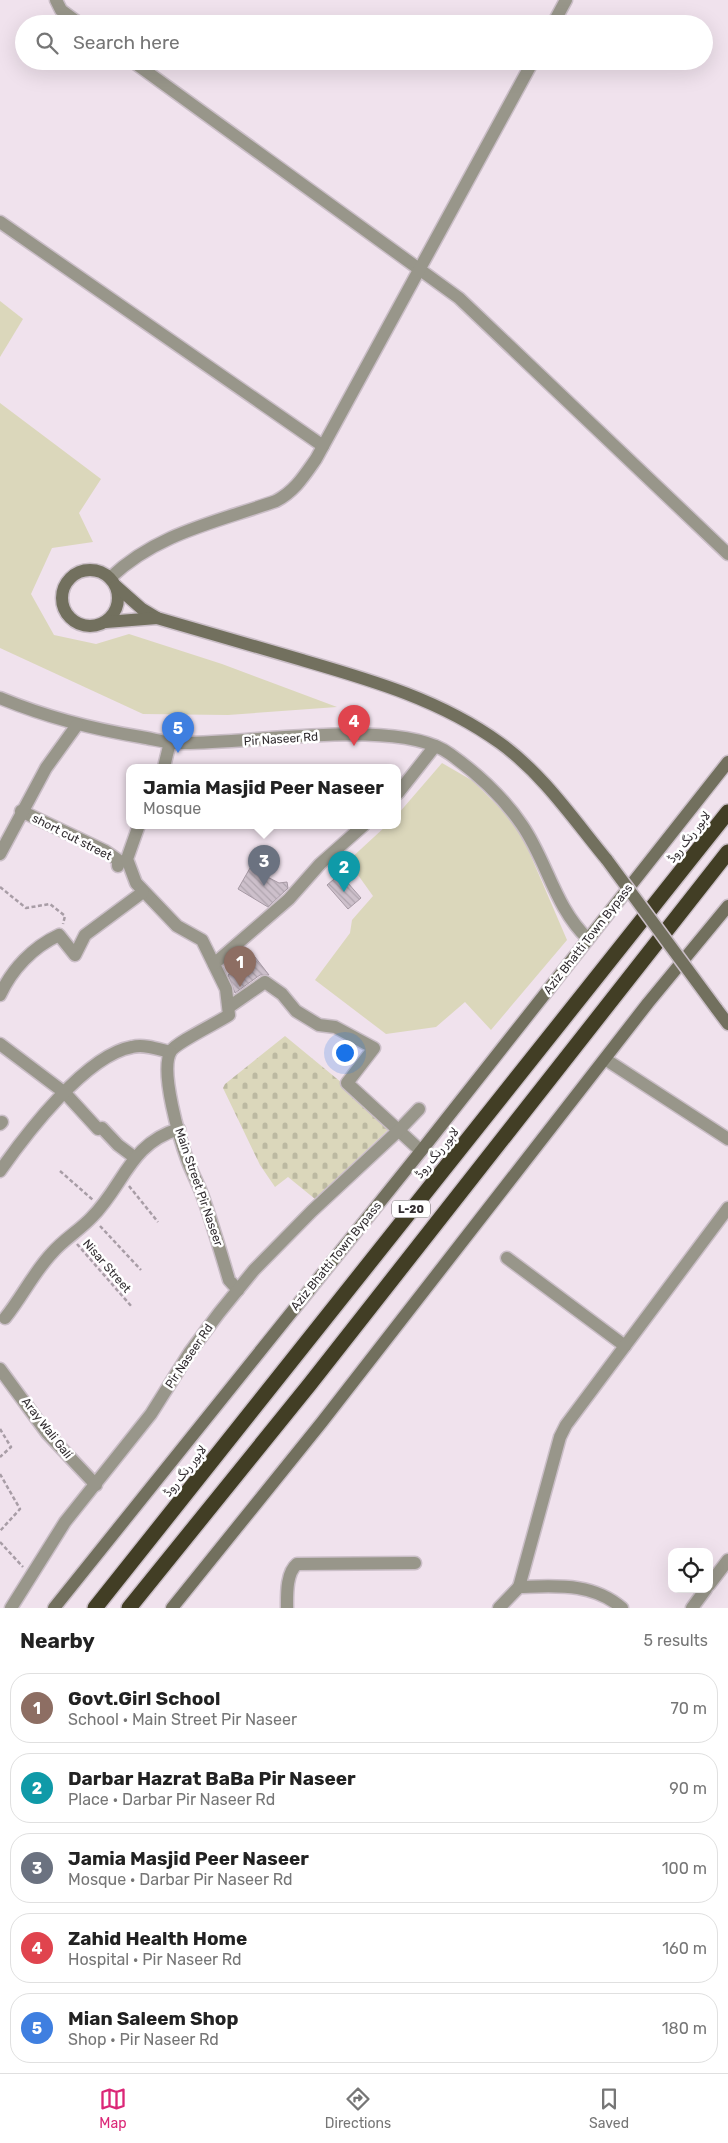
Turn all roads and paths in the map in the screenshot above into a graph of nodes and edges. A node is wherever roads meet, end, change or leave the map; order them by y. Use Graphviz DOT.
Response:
graph roads {
  1 [pos="56,0"];
  2 [pos="566,0"];
  3 [pos="68,15"];
  4 [pos="558,15"];
  5 [pos="144,70"];
  6 [pos="528,70"];
  7 [pos="0,222"];
  8 [pos="419,270"];
  9 [pos="323,446"];
  10 [pos="728,554"];
  11 [pos="113,582"];
  12 [pos="157,618"];
  13 [pos="106,622"];
  14 [pos="0,698"];
  15 [pos="77,724"];
  16 [pos="170,742"];
  17 [pos="435,746"];
  18 [pos="728,762"];
  19 [pos="165,764"];
  20 [pos="401,789"];
  21 [pos="21,811"];
  22 [pos="728,812"];
  23 [pos="138,829"];
  24 [pos="359,829"];
  25 [pos="728,852"];
  26 [pos="0,854"];
  27 [pos="118,866"];
  28 [pos="0,887"];
  29 [pos="144,892"];
  30 [pos="728,906"];
  31 [pos="59,935"];
  32 [pos="588,939"];
  33 [pos="214,964"];
  34 [pos="0,995"];
  35 [pos="229,1007"];
  36 [pos="728,1024"];
  37 [pos="0,1044"];
  38 [pos="170,1052"];
  39 [pos="605,1059"];
  40 [pos="66,1093"];
  41 [pos="418,1108"];
  42 [pos="179,1129"];
  43 [pos="398,1131"];
  44 [pos="728,1139"];
  45 [pos="421,1151"];
  46 [pos="134,1157"];
  47 [pos="0,1171"];
  48 [pos="60,1171"];
  49 [pos="122,1177"];
  50 [pos="100,1206"];
  51 [pos="728,1208"];
  52 [pos="92,1217"];
  53 [pos="158,1222"];
  54 [pos="69,1236"];
  55 [pos="507,1258"];
  56 [pos="141,1270"];
  57 [pos="238,1290"];
  58 [pos="132,1307"];
  59 [pos="2,1319"];
  60 [pos="625,1346"];
  61 [pos="0,1369"];
  62 [pos="0,1429"];
  63 [pos="0,1457"];
  64 [pos="0,1474"];
  65 [pos="96,1485"];
  66 [pos="0,1531"];
  67 [pos="0,1542"];
  68 [pos="728,1560"];
  69 [pos="415,1563"];
  70 [pos="31,1575"];
  71 [pos="713,1580"];
  72 [pos="519,1587"];
  73 [pos="703,1593"];
  74 [pos="11,1608"];
  75 [pos="54,1608"];
  76 [pos="95,1608"];
  77 [pos="129,1608"];
  78 [pos="172,1608"];
  79 [pos="287,1608"];
  80 [pos="499,1608"];
  81 [pos="622,1608"];
  82 [pos="692,1608"];
  1 -- 3 [label="street"];
  2 -- 4 [label="street"];
  5 -- 8 [label="street"];
  6 -- 8 [label="street"];
  7 -- 9 [label="street"];
  8 -- 9 [label="street"];
  8 -- 10 [label="street"];
  9 -- 11 [label="street"];
  11 -- 12 [label="street"];
  11 -- 13 [label="street"];
  11 -- 13 [label="street"];
  12 -- 13 [label="street"];
  12 -- 36 [label="street, bridge"];
  14 -- 15 [label="street, Pir Naseer Rd"];
  15 -- 16 [label="street, Pir Naseer Rd"];
  15 -- 21 [label="street"];
  16 -- 17 [label="street, Pir Naseer Rd"];
  16 -- 19 [label="street"];
  17 -- 20 [label="street"];
  17 -- 32 [label="street, Pir Naseer Rd"];
  18 -- 32 [label="street, Aziz Bhatti Town Bypass"];
  21 -- 26 [label="street"];
  21 -- 27 [label="street, short cut street"];
  22 -- 76 [label="highway, لاہور رنگ روڈ / L-20"];
  23 -- 29 [label="street"];
  24 -- 33 [label="street"];
  25 -- 77 [label="highway, L-20"];
  28 -- 31 [label="path"];
  29 -- 31 [label="street"];
  29 -- 33 [label="street"];
  30 -- 39 [label="street"];
  31 -- 34 [label="street"];
  32 -- 45 [label="street, Aziz Bhatti Town Bypass"];
  33 -- 35 [label="street"];
  35 -- 38 [label="street"];
  35 -- 43 [label="street"];
  37 -- 40 [label="street"];
  38 -- 40 [label="street"];
  38 -- 42 [label="street, Main Street Pir Naseer"];
  39 -- 44 [label="street"];
  39 -- 78 [label="street"];
  40 -- 46 [label="street"];
  40 -- 47 [label="street"];
  41 -- 43 [label="street, Pir Naseer Rd"];
  42 -- 46 [label="street"];
  42 -- 57 [label="street, Main Street Pir Naseer"];
  43 -- 45 [label="street"];
  43 -- 57 [label="street, Pir Naseer Rd"];
  45 -- 75 [label="street, Aziz Bhatti Town Bypass"];
  46 -- 49 [label="street"];
  48 -- 50 [label="path"];
  49 -- 50 [label="street"];
  49 -- 53 [label="path"];
  50 -- 52 [label="street"];
  51 -- 60 [label="street"];
  52 -- 54 [label="street"];
  52 -- 56 [label="path"];
  54 -- 58 [label="path, Nisar Street"];
  54 -- 59 [label="street"];
  55 -- 60 [label="street"];
  57 -- 65 [label="street, Pir Naseer Rd"];
  60 -- 72 [label="street"];
  61 -- 65 [label="street, Aray Wali Gali"];
  62 -- 63 [label="path"];
  64 -- 66 [label="path"];
  65 -- 70 [label="street, Pir Naseer Rd"];
  67 -- 70 [label="path"];
  68 -- 71 [label="street"];
  69 -- 79 [label="street"];
  70 -- 74 [label="street, Pir Naseer Rd"];
  72 -- 80 [label="street"];
  72 -- 81 [label="street"];
  73 -- 82 [label="street"];
}
